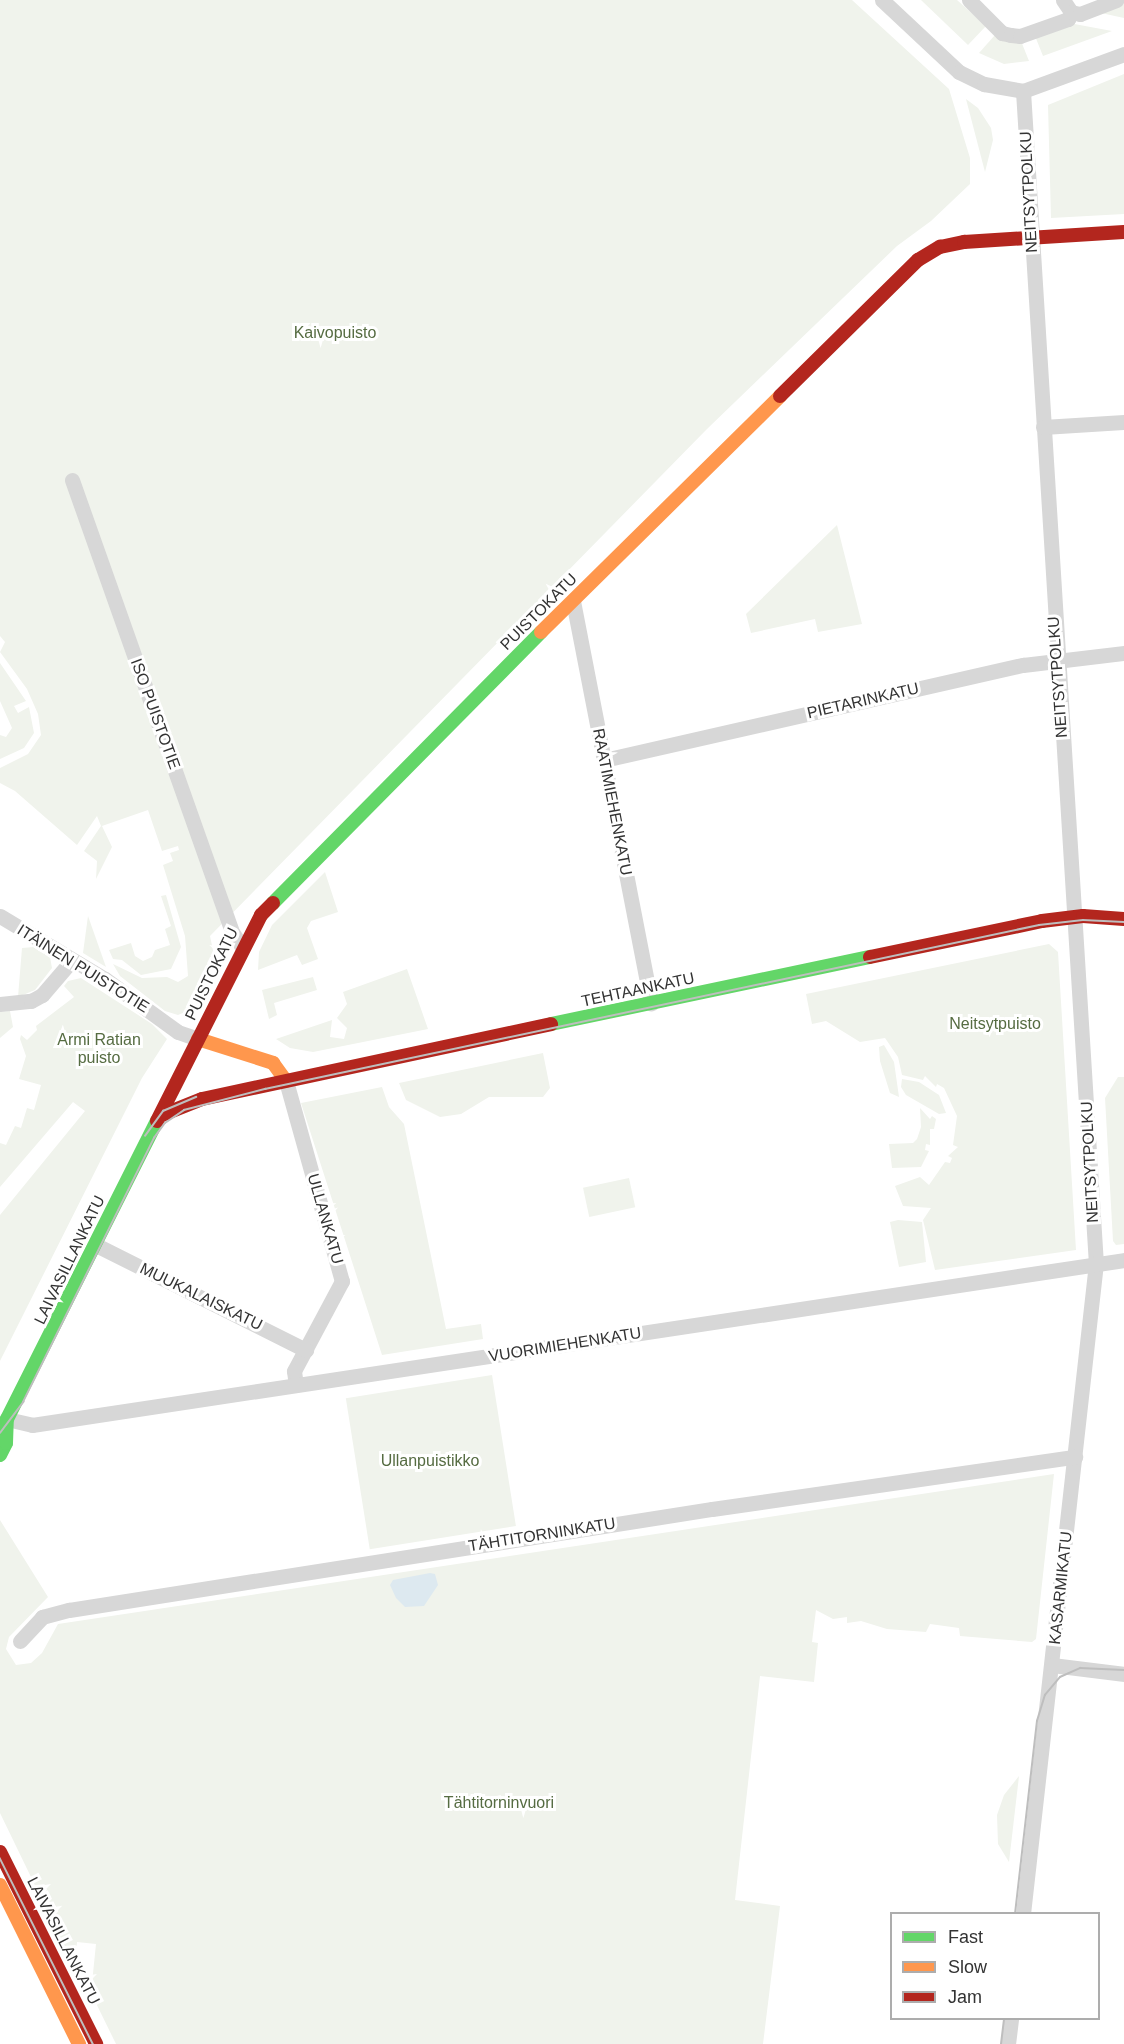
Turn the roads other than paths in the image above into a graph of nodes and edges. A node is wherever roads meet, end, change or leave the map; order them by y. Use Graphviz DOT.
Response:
graph roads {
  1 [pos="882,0"];
  2 [pos="969,0"];
  3 [pos="1116,0"];
  4 [pos="1067,6"];
  5 [pos="1124,54"];
  6 [pos="1023,91"];
  7 [pos="1124,232"];
  8 [pos="1031,237"];
  9 [pos="1124,422"];
  10 [pos="1043,427"];
  11 [pos="72,480"];
  12 [pos="573,601"];
  13 [pos="1124,653"];
  14 [pos="1056,659"];
  15 [pos="604,760"];
  16 [pos="0,916"];
  17 [pos="1075,917"];
  18 [pos="1124,918"];
  19 [pos="242,947"];
  20 [pos="72,960"];
  21 [pos="0,1004"];
  22 [pos="651,1004"];
  23 [pos="198,1039"];
  24 [pos="286,1081"];
  25 [pos="162,1115"];
  26 [pos="96,1245"];
  27 [pos="1124,1260"];
  28 [pos="1096,1263"];
  29 [pos="306,1350"];
  30 [pos="296,1385"];
  31 [pos="4,1420"];
  32 [pos="0,1455"];
  33 [pos="1075,1457"];
  34 [pos="20,1641"];
  35 [pos="1052,1665"];
  36 [pos="1124,1674"];
  37 [pos="0,1852"];
  38 [pos="0,1885"];
  39 [pos="1023,1912"];
  40 [pos="1011,2020"];
  41 [pos="79,2044"];
  42 [pos="96,2044"];
  43 [pos="1008,2044"];
  1 -- 6 [label="street"];
  2 -- 4 [label="street"];
  3 -- 4 [label="street"];
  5 -- 6 [label="street"];
  6 -- 8 [label="street, NEITSYTPOLKU"];
  7 -- 8 [label="street, PUISTOKATU"];
  8 -- 10 [label="street, NEITSYTPOLKU"];
  8 -- 12 [label="street, PUISTOKATU"];
  9 -- 10 [label="street"];
  10 -- 14 [label="street, NEITSYTPOLKU"];
  11 -- 19 [label="street, ISO PUISTOTIE"];
  12 -- 15 [label="street, RAATIMIEHENKATU"];
  12 -- 19 [label="street, PUISTOKATU"];
  13 -- 14 [label="street, PIETARINKATU"];
  14 -- 15 [label="street, PIETARINKATU"];
  14 -- 17 [label="street, NEITSYTPOLKU"];
  15 -- 22 [label="street, RAATIMIEHENKATU"];
  16 -- 20 [label="street, ITÄINEN PUISTOTIE"];
  17 -- 18 [label="street, TEHTAANKATU"];
  17 -- 22 [label="street, TEHTAANKATU"];
  17 -- 28 [label="street, NEITSYTPOLKU"];
  19 -- 23 [label="street, PUISTOKATU"];
  20 -- 21 [label="street"];
  20 -- 23 [label="street, ITÄINEN PUISTOTIE"];
  22 -- 24 [label="street, TEHTAANKATU"];
  23 -- 24 [label="street"];
  23 -- 25 [label="street, PUISTOKATU"];
  24 -- 25 [label="street, TEHTAANKATU"];
  24 -- 29 [label="street, ULLANKATU"];
  25 -- 26 [label="street, LAIVASILLANKATU"];
  26 -- 29 [label="street, MUUKALAISKATU"];
  26 -- 31 [label="street, LAIVASILLANKATU"];
  27 -- 28 [label="street, VUORIMIEHENKATU"];
  28 -- 30 [label="street, VUORIMIEHENKATU"];
  28 -- 33 [label="street, KASARMIKATU"];
  29 -- 30 [label="street, ULLANKATU"];
  30 -- 31 [label="street, VUORIMIEHENKATU"];
  31 -- 32 [label="street, LAIVASILLANKATU"];
  33 -- 34 [label="street, TÄHTITORNINKATU"];
  33 -- 35 [label="street, KASARMIKATU"];
  35 -- 36 [label="street"];
  35 -- 39 [label="street, KASARMIKATU"];
  37 -- 42 [label="street, LAIVASILLANKATU"];
  38 -- 41 [label="street, LAIVASILLANKATU"];
  40 -- 43 [label="street"];
}
